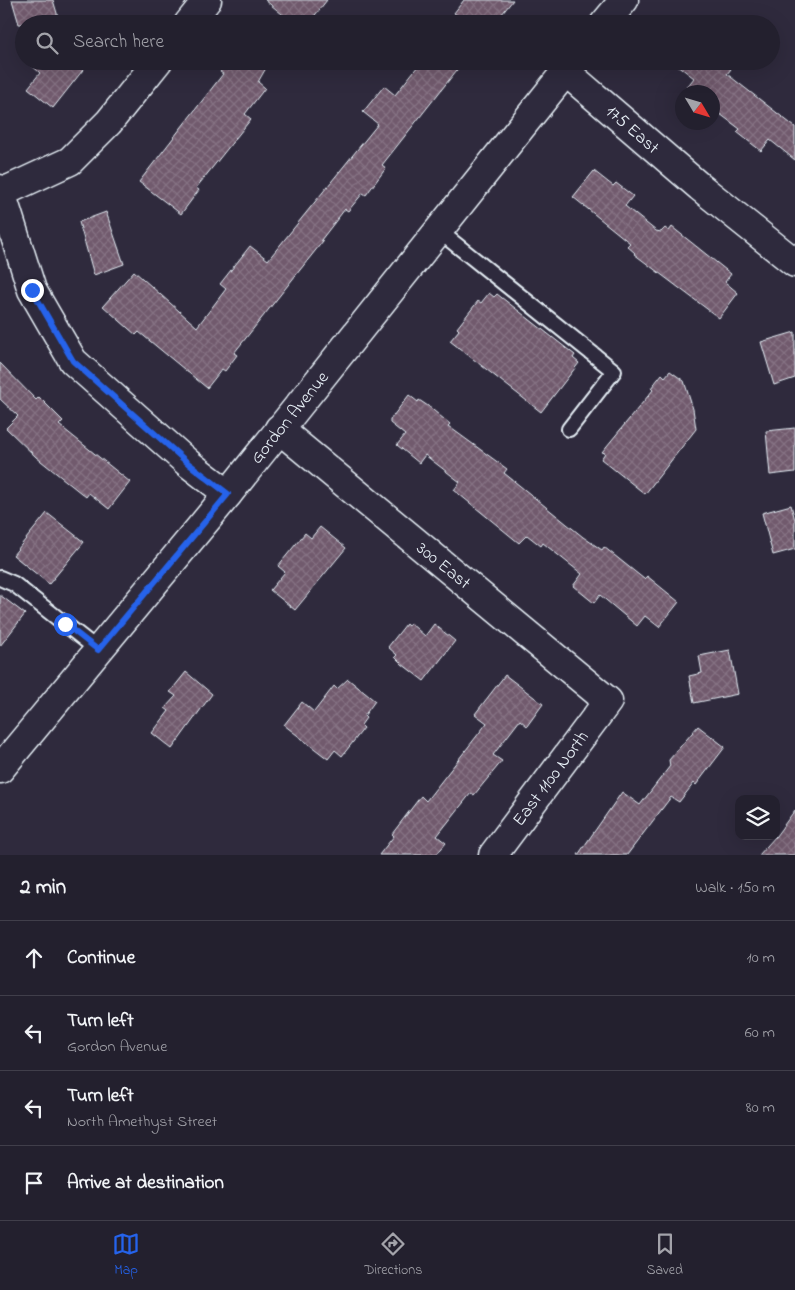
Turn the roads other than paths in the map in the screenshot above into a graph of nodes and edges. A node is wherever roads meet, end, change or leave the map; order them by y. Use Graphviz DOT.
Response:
graph roads {
  1 [pos="207,0"];
  2 [pos="624,0"];
  3 [pos="195,15"];
  4 [pos="612,15"];
  5 [pos="151,70"];
  6 [pos="567,70"];
  7 [pos="574,70"];
  8 [pos="1,191"];
  9 [pos="439,231"];
  10 [pos="795,263"];
  11 [pos="569,428"];
  12 [pos="279,429"];
  13 [pos="228,494"];
  14 [pos="0,578"];
  15 [pos="98,650"];
  16 [pos="608,701"];
  17 [pos="0,769"];
  18 [pos="492,855"];
  1 -- 3 [label="street"];
  2 -- 4 [label="street"];
  5 -- 8 [label="street"];
  6 -- 9 [label="street, Gordon Avenue"];
  7 -- 10 [label="street, 175 East"];
  8 -- 13 [label="street"];
  9 -- 11 [label="lane"];
  9 -- 12 [label="street, Gordon Avenue"];
  12 -- 13 [label="street, Gordon Avenue"];
  12 -- 16 [label="street, 300 East"];
  13 -- 15 [label="street, Gordon Avenue"];
  14 -- 15 [label="lane"];
  15 -- 17 [label="street, Gordon Avenue"];
  16 -- 18 [label="street, East 1100 North"];
}
